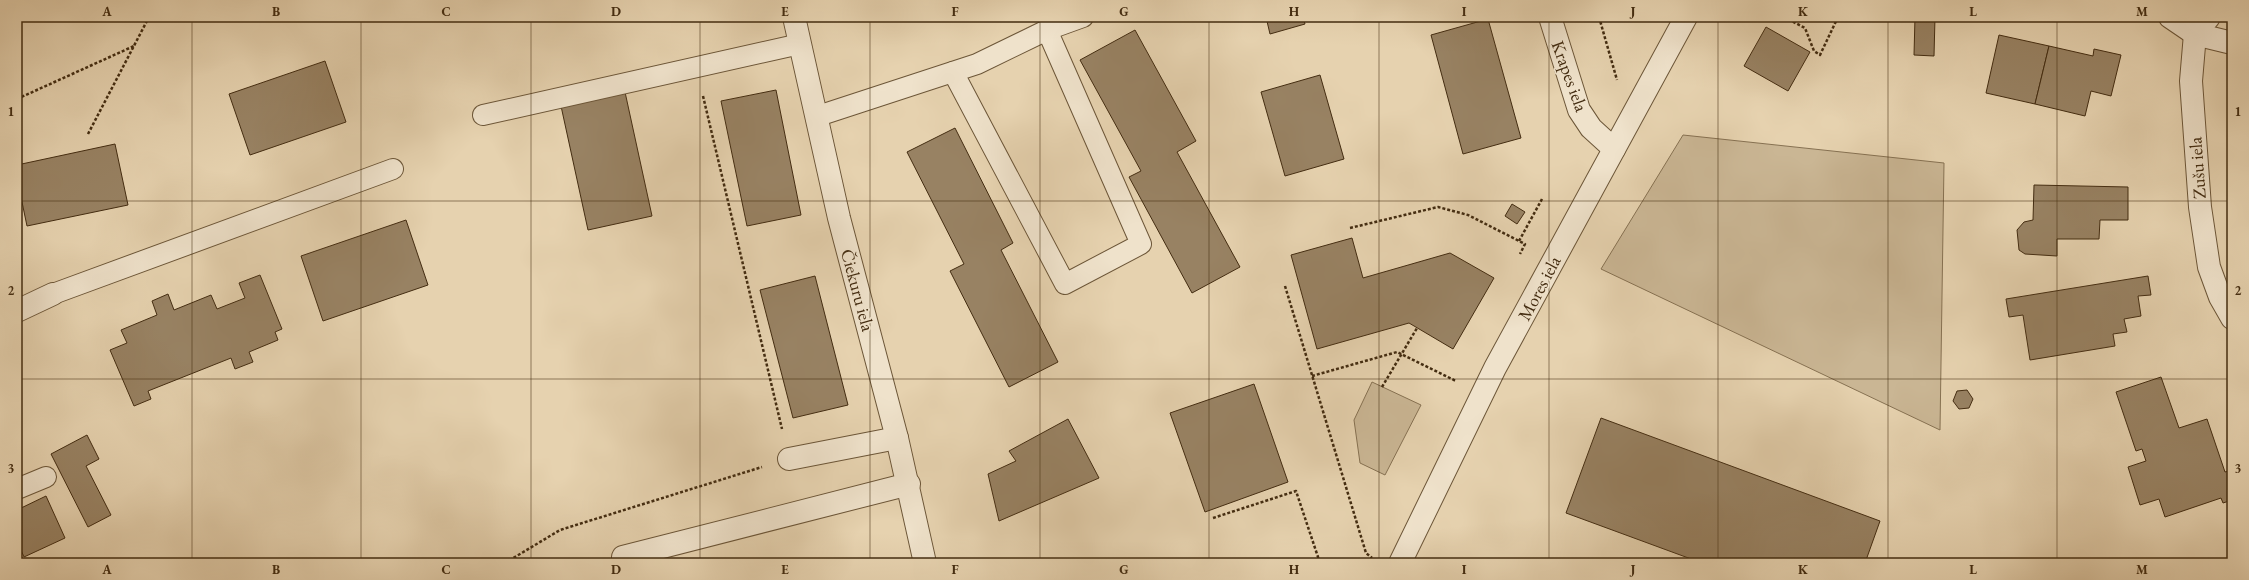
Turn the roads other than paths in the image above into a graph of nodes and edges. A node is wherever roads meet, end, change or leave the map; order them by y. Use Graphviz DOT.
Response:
graph roads {
  1 [pos="794,17"];
  2 [pos="1082,17"];
  3 [pos="1550,17"];
  4 [pos="1686,17"];
  5 [pos="2170,17"];
  6 [pos="2209,17"];
  7 [pos="1048,30"];
  8 [pos="2195,34"];
  9 [pos="2232,43"];
  10 [pos="800,44"];
  11 [pos="953,72"];
  12 [pos="483,115"];
  13 [pos="818,116"];
  14 [pos="1614,149"];
  15 [pos="392,169"];
  16 [pos="53,294"];
  17 [pos="17,311"];
  18 [pos="2232,318"];
  19 [pos="897,438"];
  20 [pos="789,459"];
  21 [pos="46,477"];
  22 [pos="909,484"];
  23 [pos="17,489"];
  24 [pos="623,557"];
  25 [pos="925,563"];
  26 [pos="1400,563"];
  1 -- 10 [label="street, Čiekuru iela"];
  2 -- 7 [label="lane"];
  3 -- 14 [label="street, Krapes iela"];
  4 -- 14 [label="street, Mores iela"];
  5 -- 8 [label="street"];
  6 -- 8 [label="street"];
  7 -- 11 [label="lane"];
  7 -- 11 [label="lane"];
  8 -- 9 [label="street"];
  8 -- 18 [label="street, Zušu iela"];
  10 -- 12 [label="lane"];
  10 -- 13 [label="street, Čiekuru iela"];
  11 -- 13 [label="lane"];
  13 -- 19 [label="street, Čiekuru iela"];
  14 -- 26 [label="street, Mores iela"];
  15 -- 16 [label="lane"];
  16 -- 17 [label="street"];
  19 -- 20 [label="street"];
  19 -- 22 [label="street, Čiekuru iela"];
  21 -- 23 [label="lane"];
  22 -- 24 [label="street"];
  22 -- 25 [label="street, Čiekuru iela"];
}
